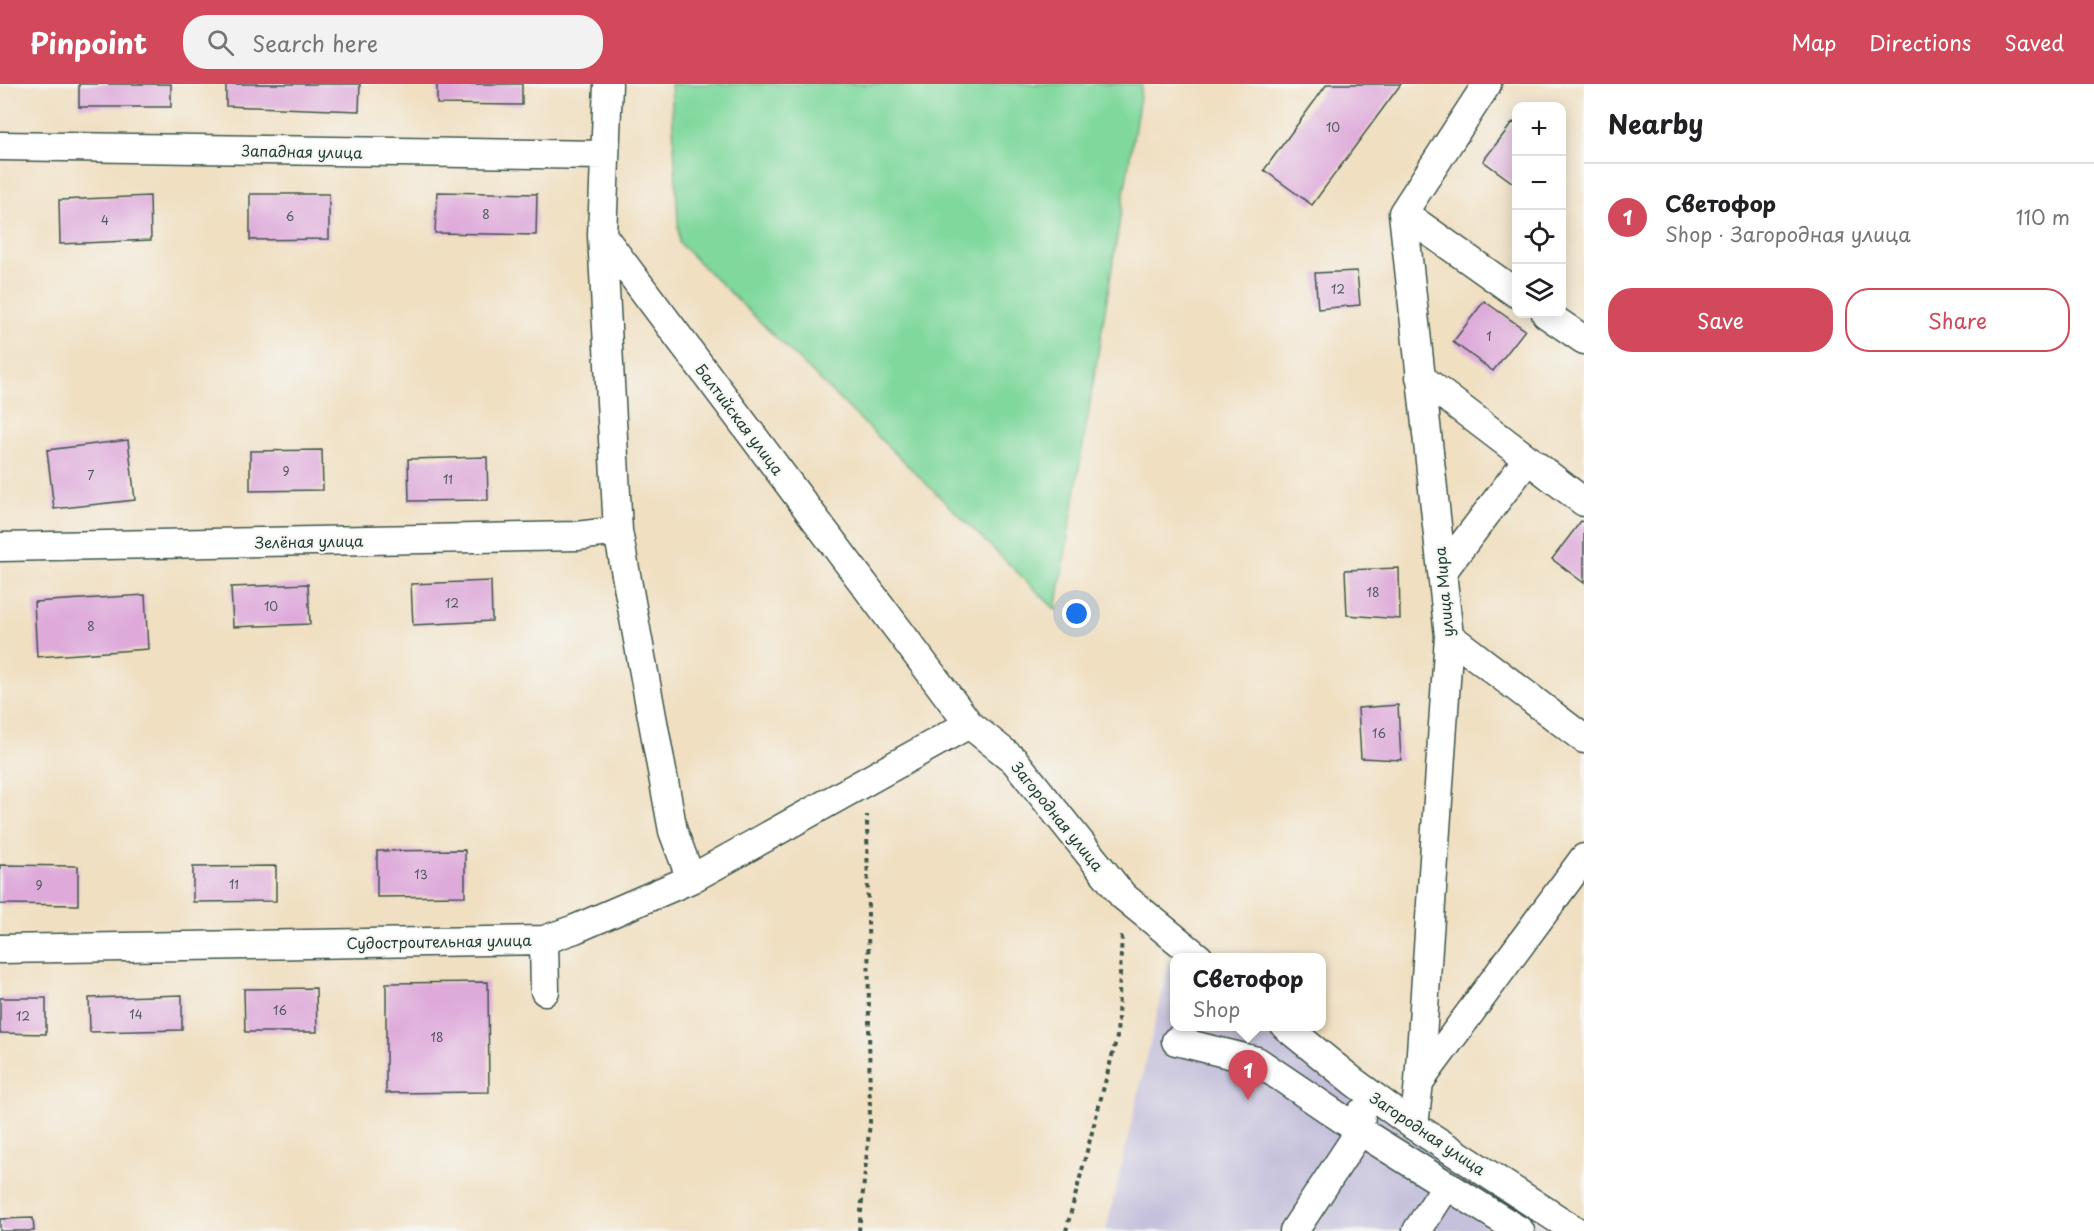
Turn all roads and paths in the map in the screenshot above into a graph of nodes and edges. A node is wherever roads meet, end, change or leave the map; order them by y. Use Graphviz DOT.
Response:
graph roads {
  1 [pos="609,84"];
  2 [pos="1487,84"];
  3 [pos="0,146"];
  4 [pos="604,155"];
  5 [pos="1403,213"];
  6 [pos="602,236"];
  7 [pos="1512,290"];
  8 [pos="1552,318"];
  9 [pos="1584,340"];
  10 [pos="1420,377"];
  11 [pos="1528,459"];
  12 [pos="1584,502"];
  13 [pos="618,531"];
  14 [pos="0,547"];
  15 [pos="1442,572"];
  16 [pos="1449,636"];
  17 [pos="969,724"];
  18 [pos="1584,739"];
  19 [pos="866,781"];
  20 [pos="1584,858"];
  21 [pos="691,879"];
  22 [pos="1123,896"];
  23 [pos="544,940"];
  24 [pos="0,949"];
  25 [pos="1194,953"];
  26 [pos="545,990"];
  27 [pos="1291,1031"];
  28 [pos="1176,1041"];
  29 [pos="1354,1082"];
  30 [pos="1419,1082"];
  31 [pos="1414,1125"];
  32 [pos="1360,1131"];
  33 [pos="1447,1185"];
  34 [pos="859,1231"];
  35 [pos="1066,1231"];
  36 [pos="1294,1231"];
  37 [pos="1417,1231"];
  38 [pos="1520,1231"];
  39 [pos="1576,1231"];
  1 -- 4 [label="street"];
  2 -- 5 [label="street"];
  3 -- 4 [label="street, Западная улица"];
  4 -- 6 [label="street"];
  5 -- 7 [label="street"];
  5 -- 10 [label="street, улица Мира"];
  6 -- 13 [label="street"];
  6 -- 17 [label="street, Балтийская улица"];
  8 -- 9 [label="street"];
  10 -- 11 [label="street"];
  10 -- 15 [label="street, улица Мира"];
  11 -- 12 [label="street"];
  11 -- 15 [label="street"];
  13 -- 14 [label="street, Зелёная улица"];
  13 -- 21 [label="street"];
  15 -- 16 [label="street, улица Мира"];
  16 -- 18 [label="street"];
  16 -- 30 [label="street, улица Мира"];
  17 -- 19 [label="street, Судостроительная улица"];
  17 -- 22 [label="street, Загородная улица"];
  19 -- 21 [label="street, Судостроительная улица"];
  19 -- 34 [label="path"];
  20 -- 30 [label="street"];
  21 -- 23 [label="street, Судостроительная улица"];
  22 -- 25 [label="street, Загородная улица"];
  22 -- 35 [label="path"];
  23 -- 24 [label="street, Судостроительная улица"];
  23 -- 26 [label="street"];
  27 -- 29 [label="street, Загородная улица"];
  28 -- 32 [label="street"];
  29 -- 31 [label="street, Загородная улица"];
  29 -- 32 [label="street"];
  30 -- 31 [label="street, улица Мира"];
  31 -- 39 [label="street, Загородная улица"];
  32 -- 33 [label="street"];
  32 -- 36 [label="street"];
  33 -- 37 [label="street"];
  33 -- 38 [label="street"];
}
